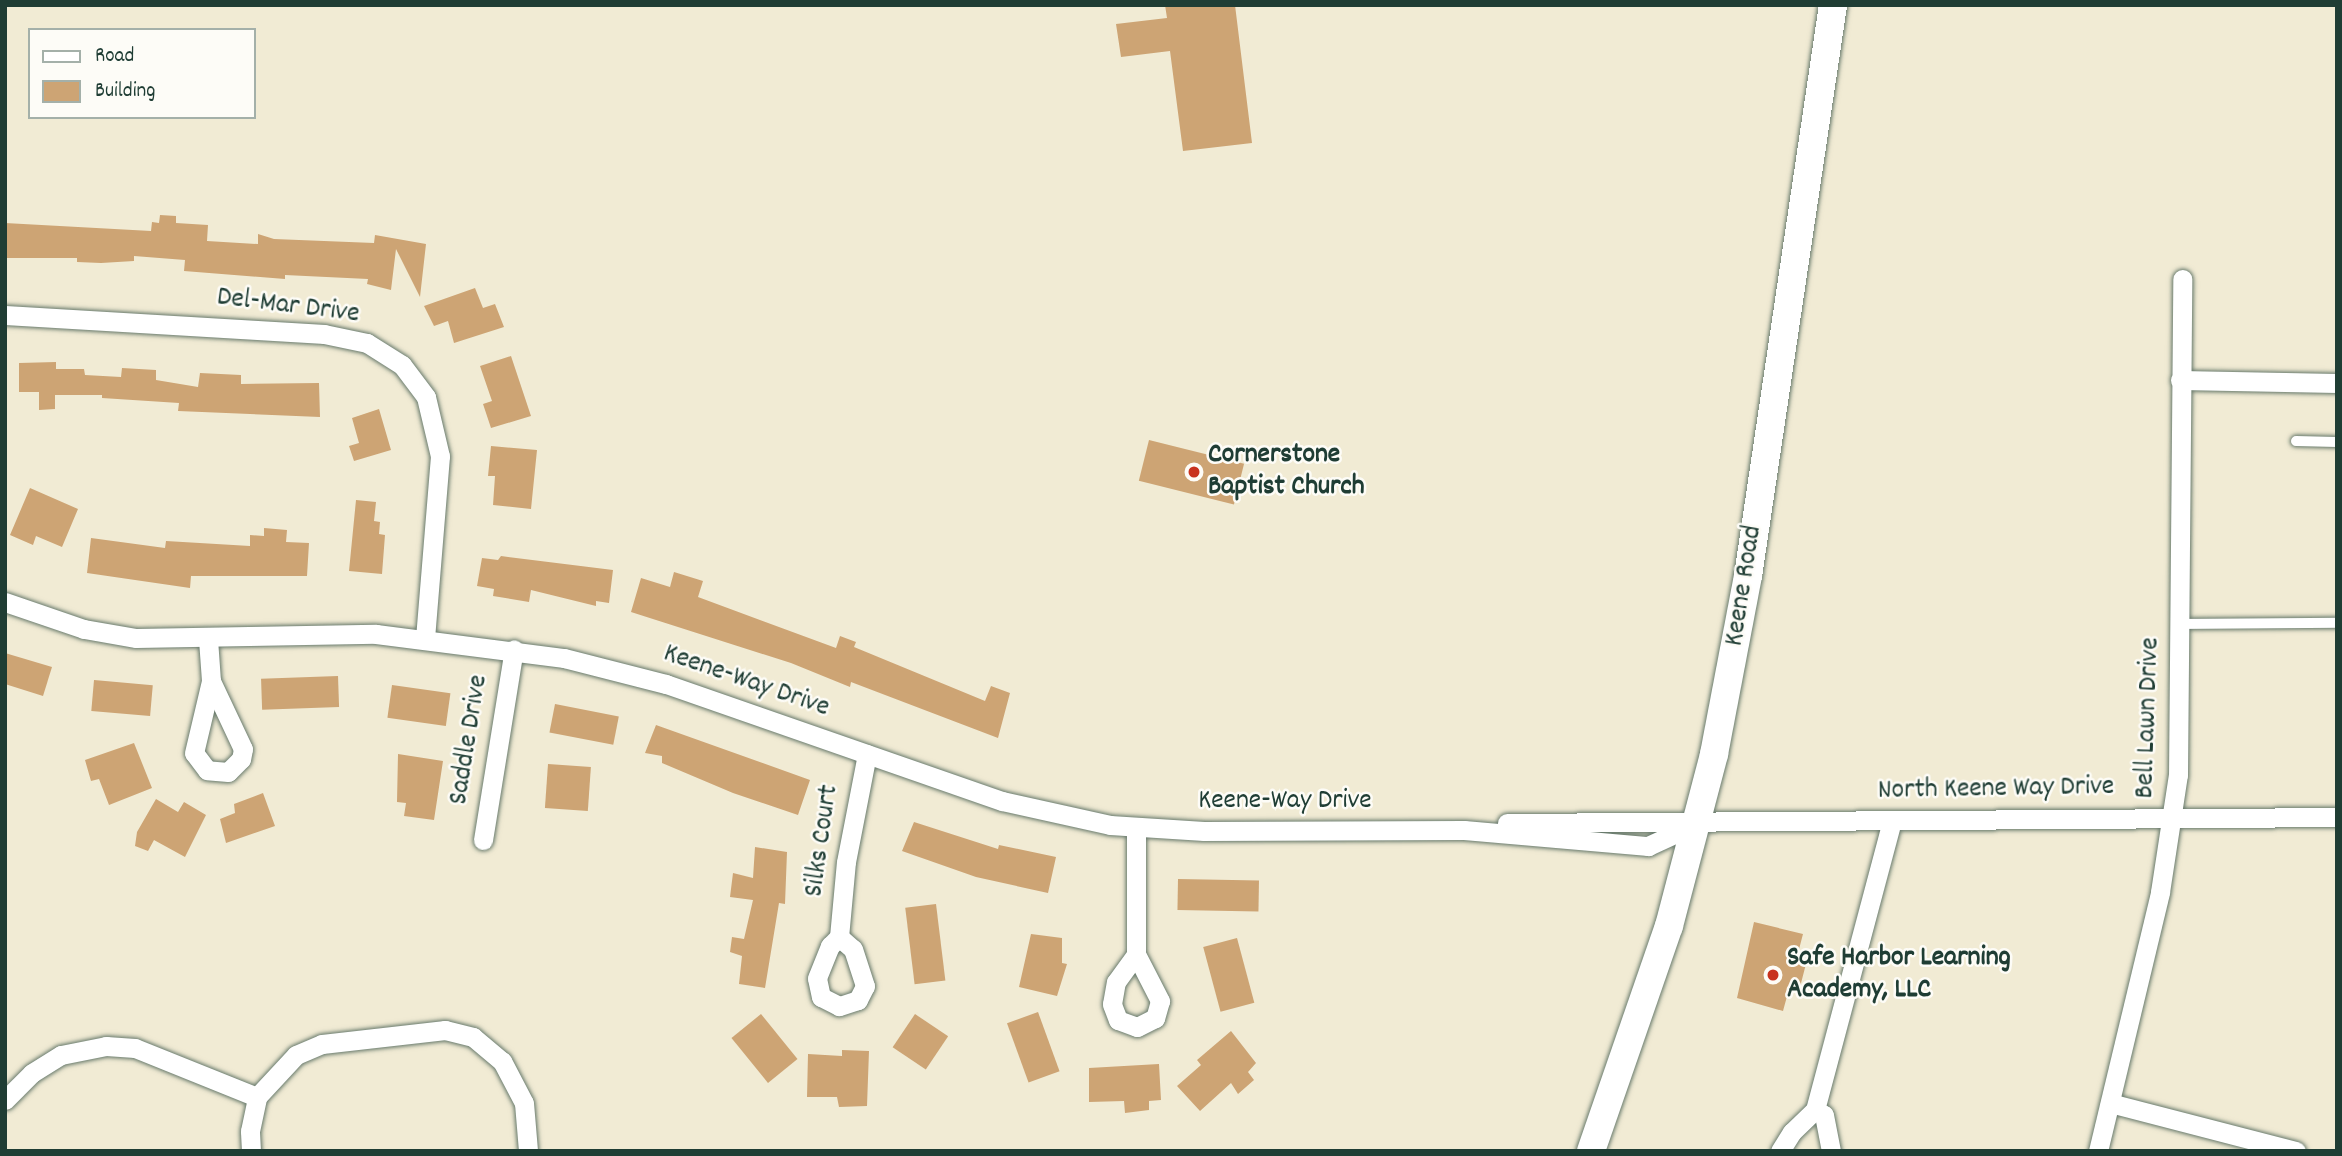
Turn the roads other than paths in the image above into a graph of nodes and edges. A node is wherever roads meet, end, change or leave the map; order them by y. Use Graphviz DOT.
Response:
graph roads {
  1 [pos="1833,5"];
  2 [pos="2182,279"];
  3 [pos="5,315"];
  4 [pos="2180,380"];
  5 [pos="2337,383"];
  6 [pos="2296,441"];
  7 [pos="2337,442"];
  8 [pos="5,602"];
  9 [pos="2337,622"];
  10 [pos="2180,624"];
  11 [pos="425,638"];
  12 [pos="208,639"];
  13 [pos="514,649"];
  14 [pos="211,681"];
  15 [pos="867,754"];
  16 [pos="2174,816"];
  17 [pos="2337,817"];
  18 [pos="1892,821"];
  19 [pos="1698,823"];
  20 [pos="1136,828"];
  21 [pos="483,840"];
  22 [pos="839,937"];
  23 [pos="1136,954"];
  24 [pos="257,1097"];
  25 [pos="5,1100"];
  26 [pos="2110,1103"];
  27 [pos="1815,1110"];
  28 [pos="251,1151"];
  29 [pos="528,1151"];
  30 [pos="1591,1151"];
  31 [pos="1780,1151"];
  32 [pos="1831,1151"];
  33 [pos="2098,1151"];
  34 [pos="2296,1151"];
  1 -- 19 [label="main road, Keene Road"];
  2 -- 4 [label="street, Bell Lawn Drive"];
  3 -- 11 [label="street, Del-Mar Drive"];
  4 -- 5 [label="street"];
  4 -- 10 [label="street, Bell Lawn Drive"];
  6 -- 7 [label="lane"];
  8 -- 12 [label="street, Keene-Way Drive"];
  9 -- 10 [label="lane"];
  10 -- 16 [label="street, Bell Lawn Drive"];
  11 -- 12 [label="street, Keene-Way Drive"];
  11 -- 13 [label="street, Keene-Way Drive"];
  12 -- 14 [label="street"];
  13 -- 15 [label="street, Keene-Way Drive"];
  13 -- 21 [label="street, Saddle Drive"];
  15 -- 20 [label="street, Keene-Way Drive"];
  15 -- 22 [label="street, Silks Court"];
  16 -- 17 [label="street, North Keene Way Drive"];
  16 -- 18 [label="street, North Keene Way Drive"];
  16 -- 26 [label="street, Bell Lawn Drive"];
  18 -- 19 [label="street, North Keene Way Drive"];
  18 -- 27 [label="street"];
  19 -- 20 [label="street, Keene-Way Drive"];
  19 -- 30 [label="main road, Keene Road"];
  20 -- 23 [label="street"];
  24 -- 25 [label="street"];
  24 -- 28 [label="street"];
  24 -- 29 [label="street"];
  26 -- 33 [label="street, Bell Lawn Drive"];
  26 -- 34 [label="street"];
  27 -- 31 [label="street"];
  27 -- 32 [label="street"];
}
